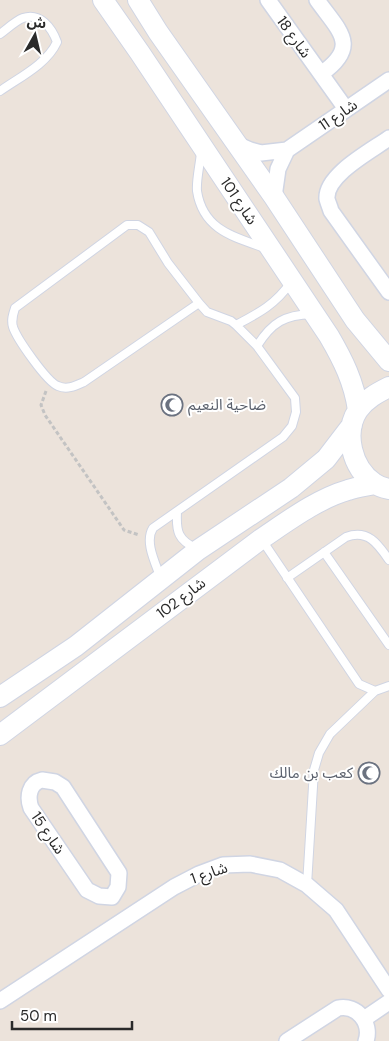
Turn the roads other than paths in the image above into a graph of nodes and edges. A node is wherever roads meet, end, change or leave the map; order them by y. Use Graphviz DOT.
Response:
graph roads {
  1 [pos="103,0"];
  2 [pos="138,0"];
  3 [pos="268,0"];
  4 [pos="318,0"];
  5 [pos="0,34"];
  6 [pos="321,74"];
  7 [pos="389,80"];
  8 [pos="0,91"];
  9 [pos="346,109"];
  10 [pos="389,138"];
  11 [pos="236,144"];
  12 [pos="202,146"];
  13 [pos="287,150"];
  14 [pos="274,197"];
  15 [pos="271,250"];
  16 [pos="292,280"];
  17 [pos="389,292"];
  18 [pos="199,303"];
  19 [pos="314,314"];
  20 [pos="236,325"];
  21 [pos="257,346"];
  22 [pos="389,360"];
  23 [pos="389,387"];
  24 [pos="355,417"];
  25 [pos="382,487"];
  26 [pos="177,512"];
  27 [pos="261,539"];
  28 [pos="198,550"];
  29 [pos="324,552"];
  30 [pos="389,560"];
  31 [pos="287,578"];
  32 [pos="161,579"];
  33 [pos="389,645"];
  34 [pos="389,686"];
  35 [pos="375,691"];
  36 [pos="0,697"];
  37 [pos="0,735"];
  38 [pos="308,885"];
  39 [pos="112,897"];
  40 [pos="125,918"];
  41 [pos="389,990"];
  42 [pos="2,995"];
  43 [pos="389,1002"];
  44 [pos="364,1019"];
  45 [pos="287,1041"];
  46 [pos="366,1041"];
  1 -- 12 [label="street, شارع 101"];
  2 -- 11 [label="street, شارع 101"];
  3 -- 6 [label="street, شارع 18"];
  4 -- 6 [label="street, شارع 18"];
  5 -- 8 [label="lane"];
  6 -- 9 [label="street, شارع 18"];
  7 -- 9 [label="street, شارع 11"];
  9 -- 13 [label="street, شارع 11"];
  10 -- 17 [label="street"];
  11 -- 13 [label="street"];
  11 -- 14 [label="street, شارع 101"];
  12 -- 15 [label="street, شارع 101"];
  12 -- 15 [label="lane"];
  13 -- 14 [label="street"];
  14 -- 22 [label="street, شارع 101"];
  15 -- 16 [label="street, شارع 101"];
  16 -- 19 [label="street, شارع 101"];
  16 -- 20 [label="lane"];
  18 -- 18 [label="lane"];
  18 -- 20 [label="lane"];
  19 -- 21 [label="lane"];
  19 -- 24 [label="street, شارع 101"];
  20 -- 21 [label="lane"];
  21 -- 26 [label="lane"];
  23 -- 24 [label="street, شارع 102"];
  24 -- 25 [label="street, شارع 101"];
  24 -- 28 [label="street, شارع 102"];
  25 -- 27 [label="street, شارع 102"];
  26 -- 28 [label="lane"];
  26 -- 32 [label="lane"];
  27 -- 31 [label="lane"];
  27 -- 37 [label="street, شارع 102"];
  28 -- 32 [label="street, شارع 102"];
  29 -- 30 [label="lane"];
  29 -- 31 [label="lane"];
  29 -- 33 [label="lane"];
  31 -- 35 [label="lane"];
  32 -- 36 [label="street, شارع 102"];
  34 -- 35 [label="lane"];
  35 -- 38 [label="lane"];
  38 -- 40 [label="street, شارع 1"];
  38 -- 41 [label="street, شارع 1"];
  39 -- 39 [label="street, شارع 15"];
  39 -- 40 [label="street"];
  40 -- 42 [label="street, شارع 1"];
  43 -- 44 [label="street"];
  44 -- 45 [label="street"];
  44 -- 46 [label="street"];
}
